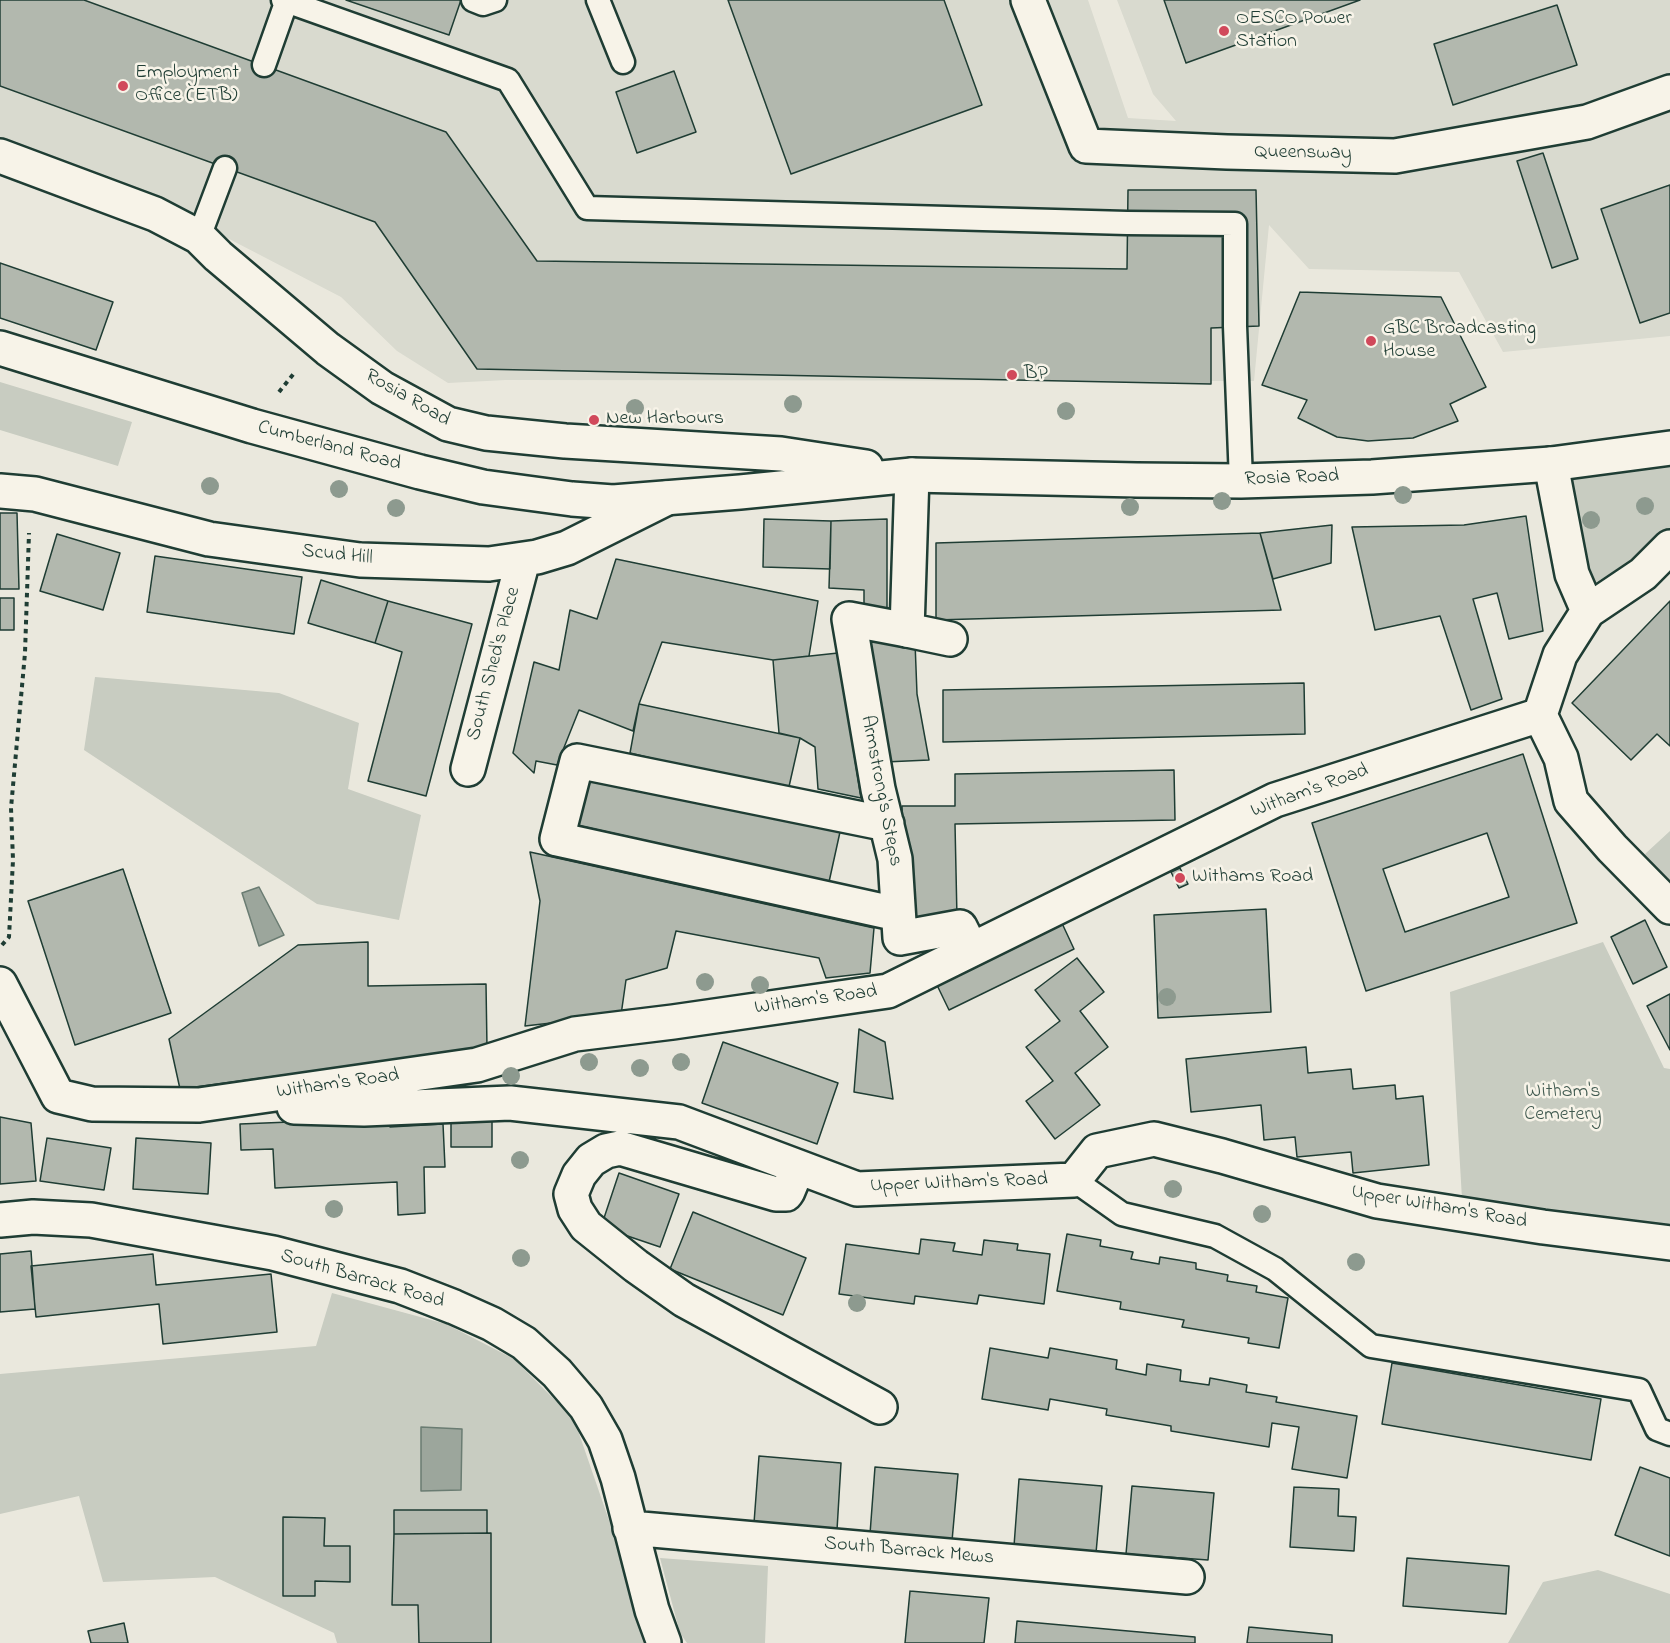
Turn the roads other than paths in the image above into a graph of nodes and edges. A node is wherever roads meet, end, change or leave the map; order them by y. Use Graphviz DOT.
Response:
graph roads {
  1 [pos="285,0"];
  2 [pos="472,0"];
  3 [pos="495,0"];
  4 [pos="598,0"];
  5 [pos="1028,0"];
  6 [pos="623,62"];
  7 [pos="264,66"];
  8 [pos="1670,92"];
  9 [pos="0,156"];
  10 [pos="225,168"];
  11 [pos="199,237"];
  12 [pos="0,348"];
  13 [pos="1670,448"];
  14 [pos="1551,464"];
  15 [pos="912,475"];
  16 [pos="1241,481"];
  17 [pos="0,491"];
  18 [pos="667,498"];
  19 [pos="1670,547"];
  20 [pos="523,560"];
  21 [pos="1588,611"];
  22 [pos="907,630"];
  23 [pos="950,639"];
  24 [pos="1540,715"];
  25 [pos="468,769"];
  26 [pos="887,825"];
  27 [pos="1670,907"];
  28 [pos="897,914"];
  29 [pos="971,949"];
  30 [pos="0,984"];
  31 [pos="199,1105"];
  32 [pos="798,1167"];
  33 [pos="1074,1180"];
  34 [pos="0,1220"];
  35 [pos="1670,1243"];
  36 [pos="880,1407"];
  37 [pos="1670,1434"];
  38 [pos="630,1528"];
  39 [pos="1187,1576"];
  40 [pos="664,1643"];
  1 -- 7 [label="lane"];
  1 -- 16 [label="lane"];
  2 -- 3 [label="lane"];
  4 -- 6 [label="lane"];
  5 -- 8 [label="street, Queensway"];
  9 -- 11 [label="street, Rosia Road"];
  10 -- 11 [label="lane"];
  11 -- 15 [label="street, Rosia Road"];
  12 -- 18 [label="street, Cumberland Road"];
  13 -- 14 [label="street, Rosia Road"];
  14 -- 16 [label="street, Rosia Road"];
  14 -- 21 [label="street"];
  15 -- 16 [label="street, Rosia Road"];
  15 -- 18 [label="street, Rosia Road"];
  15 -- 22 [label="street"];
  17 -- 20 [label="street, Scud Hill"];
  18 -- 20 [label="street, Scud Hill"];
  19 -- 21 [label="street"];
  20 -- 25 [label="street, South Shed's Place"];
  21 -- 24 [label="street"];
  22 -- 23 [label="street"];
  22 -- 26 [label="street, Armstrong's Steps"];
  24 -- 27 [label="street"];
  24 -- 29 [label="street, Witham's Road"];
  26 -- 28 [label="street, Armstrong's Steps"];
  26 -- 28 [label="street"];
  28 -- 29 [label="street, Armstrong's Steps"];
  29 -- 31 [label="street, Witham's Road"];
  30 -- 31 [label="street, Witham's Road"];
  31 -- 32 [label="street, Upper Witham's Road"];
  32 -- 33 [label="street, Upper Witham's Road"];
  32 -- 36 [label="street"];
  33 -- 35 [label="street, Upper Witham's Road"];
  33 -- 37 [label="lane"];
  34 -- 38 [label="street, South Barrack Road"];
  38 -- 39 [label="street, South Barrack Mews"];
  38 -- 40 [label="street, South Barrack Road"];
}
